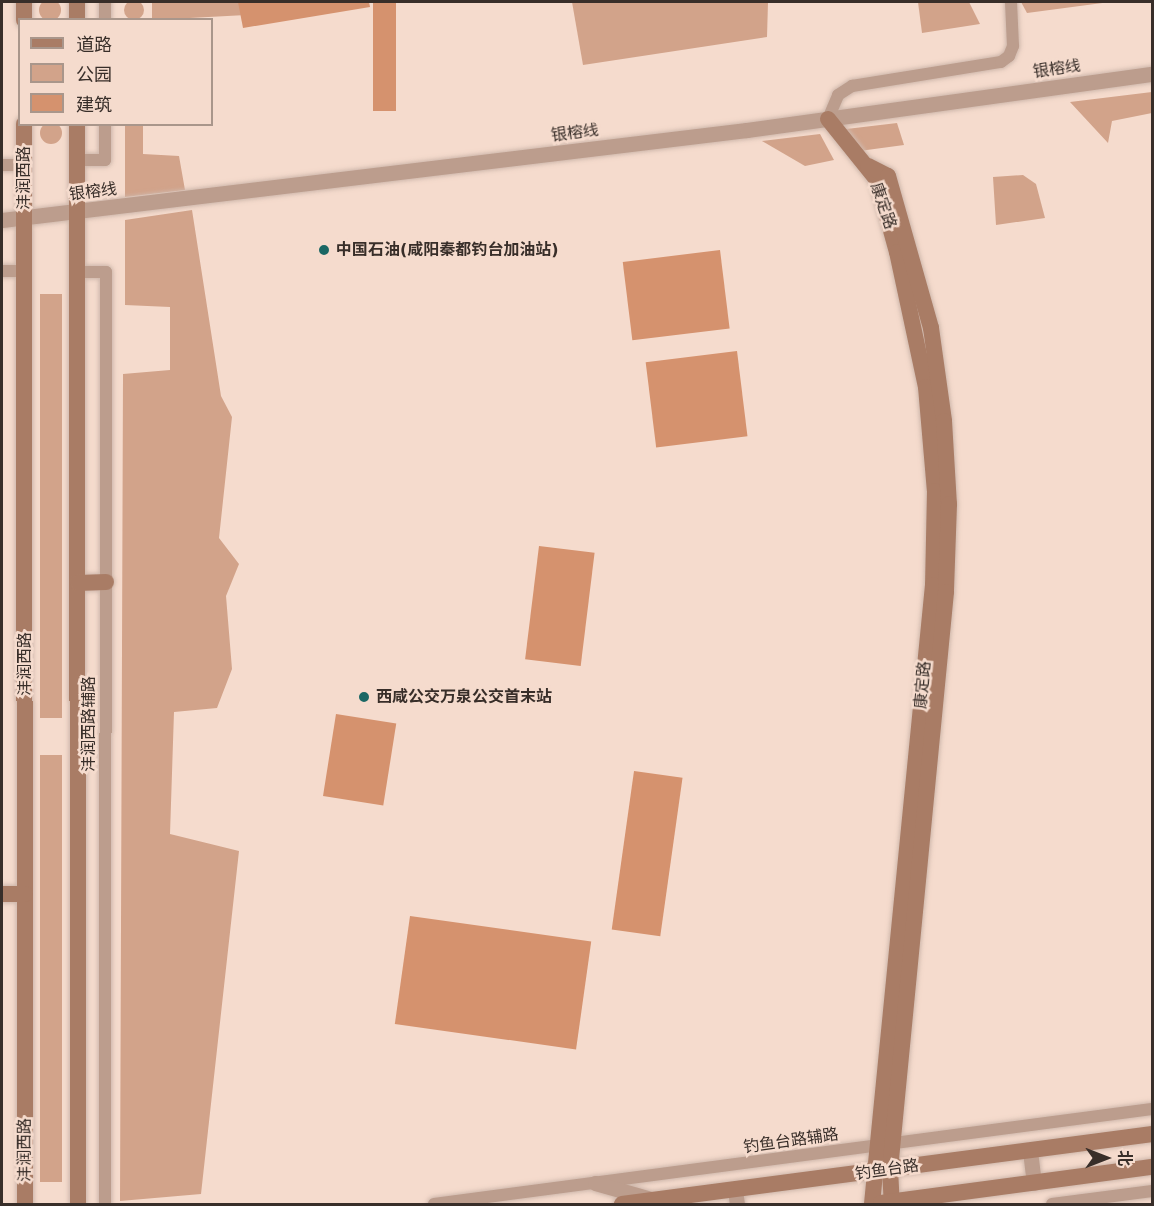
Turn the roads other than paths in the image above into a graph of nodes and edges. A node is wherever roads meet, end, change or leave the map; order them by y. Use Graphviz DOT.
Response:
graph roads {
  1 [pos="24,2"];
  2 [pos="77,2"];
  3 [pos="105,2"];
  4 [pos="1011,2"];
  5 [pos="24,18"];
  6 [pos="77,18"];
  7 [pos="105,18"];
  8 [pos="1152,74"];
  9 [pos="828,119"];
  10 [pos="24,126"];
  11 [pos="77,126"];
  12 [pos="105,126"];
  13 [pos="77,160"];
  14 [pos="2,165"];
  15 [pos="24,165"];
  16 [pos="77,212"];
  17 [pos="24,218"];
  18 [pos="2,220"];
  19 [pos="2,271"];
  20 [pos="24,272"];
  21 [pos="77,272"];
  22 [pos="106,582"];
  23 [pos="78,583"];
  24 [pos="2,894"];
  25 [pos="25,894"];
  26 [pos="1152,1109"];
  27 [pos="1152,1134"];
  28 [pos="885,1145"];
  29 [pos="1030,1151"];
  30 [pos="1152,1167"];
  31 [pos="883,1170"];
  32 [pos="595,1183"];
  33 [pos="1034,1183"];
  34 [pos="1152,1191"];
  35 [pos="736,1197"];
  36 [pos="81,1200"];
  37 [pos="654,1200"];
  38 [pos="23,1203"];
  39 [pos="892,1203"];
  40 [pos="105,1204"];
  41 [pos="434,1204"];
  42 [pos="622,1204"];
  43 [pos="872,1204"];
  44 [pos="1052,1204"];
  1 -- 5 [label="main road"];
  2 -- 6 [label="main road"];
  3 -- 7 [label="street"];
  4 -- 9 [label="street"];
  8 -- 9 [label="street, 银榕线"];
  9 -- 16 [label="street, 银榕线"];
  9 -- 28 [label="main road, 康定路"];
  10 -- 15 [label="main road, 沣润西路"];
  11 -- 13 [label="main road"];
  12 -- 13 [label="street"];
  13 -- 16 [label="main road"];
  14 -- 15 [label="street"];
  15 -- 17 [label="main road, 沣润西路"];
  16 -- 17 [label="street, 银榕线"];
  16 -- 21 [label="main road"];
  17 -- 18 [label="street, 银榕线"];
  17 -- 20 [label="main road, 沣润西路"];
  19 -- 20 [label="street"];
  20 -- 25 [label="main road, 沣润西路"];
  21 -- 22 [label="street, 沣润西路辅路"];
  21 -- 23 [label="main road"];
  22 -- 23 [label="main road"];
  22 -- 40 [label="street, 沣润西路辅路"];
  23 -- 36 [label="main road"];
  24 -- 25 [label="main road"];
  25 -- 38 [label="main road, 沣润西路"];
  26 -- 28 [label="street, 钓鱼台路辅路"];
  27 -- 29 [label="main road, 钓鱼台路"];
  28 -- 31 [label="main road, 康定路"];
  28 -- 32 [label="street, 钓鱼台路辅路"];
  29 -- 31 [label="main road, 钓鱼台路"];
  29 -- 33 [label="street"];
  30 -- 33 [label="main road, 钓鱼台路"];
  31 -- 35 [label="main road, 钓鱼台路"];
  31 -- 39 [label="main road, 康定路"];
  31 -- 43 [label="main road, 康定路"];
  32 -- 37 [label="street"];
  32 -- 41 [label="street, 钓鱼台路辅路"];
  33 -- 39 [label="main road, 钓鱼台路"];
  34 -- 44 [label="street"];
  35 -- 37 [label="main road, 钓鱼台路"];
  37 -- 42 [label="main road, 钓鱼台路"];
  39 -- 43 [label="main road, 钓鱼台路"];
}
